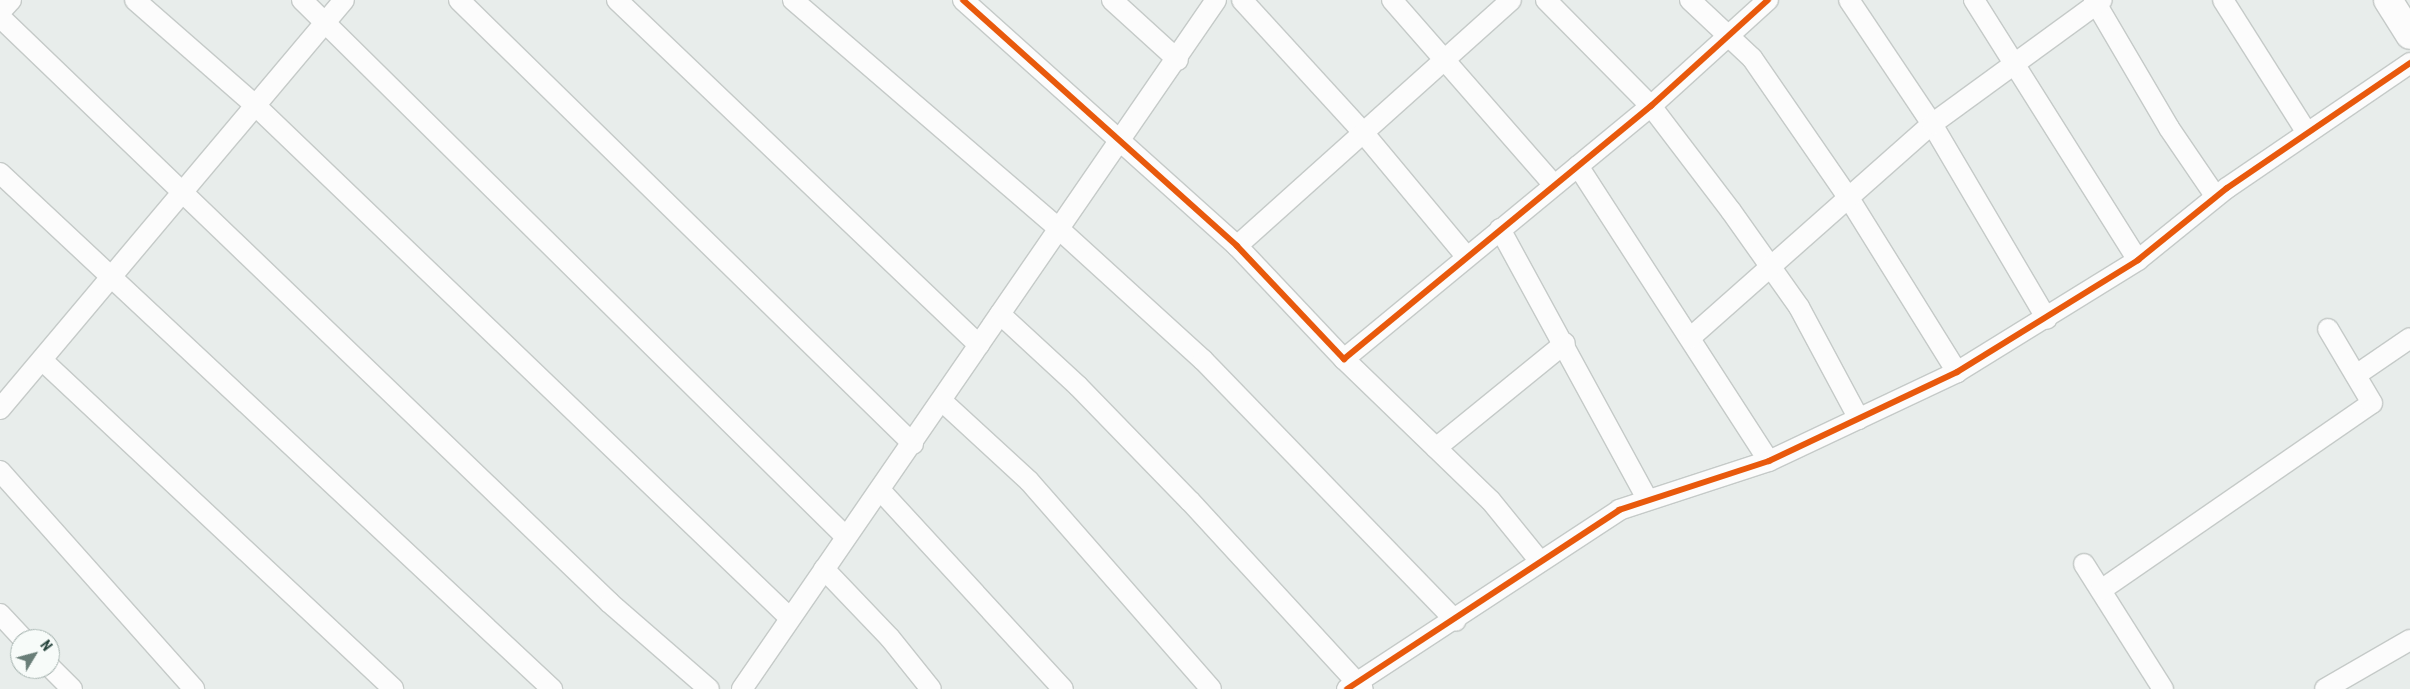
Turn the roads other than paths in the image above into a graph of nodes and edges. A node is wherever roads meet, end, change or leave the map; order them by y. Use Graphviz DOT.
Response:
graph roads {
  1 [pos="11,0"];
  2 [pos="135,0"];
  3 [pos="302,0"];
  4 [pos="344,0"];
  5 [pos="459,0"];
  6 [pos="617,0"];
  7 [pos="793,0"];
  8 [pos="963,0"];
  9 [pos="1112,0"];
  10 [pos="1216,0"];
  11 [pos="1242,0"];
  12 [pos="1392,0"];
  13 [pos="1511,0"];
  14 [pos="1546,0"];
  15 [pos="1690,0"];
  16 [pos="1768,0"];
  17 [pos="1849,0"];
  18 [pos="1974,0"];
  19 [pos="2223,0"];
  20 [pos="2388,0"];
  21 [pos="2097,1"];
  22 [pos="0,12"];
  23 [pos="0,17"];
  24 [pos="326,22"];
  25 [pos="2410,34"];
  26 [pos="1729,35"];
  27 [pos="1444,58"];
  28 [pos="1178,60"];
  29 [pos="2015,60"];
  30 [pos="2410,63"];
  31 [pos="256,106"];
  32 [pos="1651,106"];
  33 [pos="1932,124"];
  34 [pos="1361,130"];
  35 [pos="2307,133"];
  36 [pos="1123,139"];
  37 [pos="1578,166"];
  38 [pos="0,174"];
  39 [pos="1554,185"];
  40 [pos="181,188"];
  41 [pos="2216,197"];
  42 [pos="1850,200"];
  43 [pos="1059,229"];
  44 [pos="1500,229"];
  45 [pos="1237,246"];
  46 [pos="1466,256"];
  47 [pos="2138,260"];
  48 [pos="1771,270"];
  49 [pos="109,275"];
  50 [pos="1000,314"];
  51 [pos="2047,318"];
  52 [pos="2328,329"];
  53 [pos="1690,338"];
  54 [pos="2410,338"];
  55 [pos="1565,343"];
  56 [pos="979,345"];
  57 [pos="1344,359"];
  58 [pos="42,360"];
  59 [pos="1957,372"];
  60 [pos="2356,375"];
  61 [pos="3,396"];
  62 [pos="942,401"];
  63 [pos="1859,419"];
  64 [pos="913,444"];
  65 [pos="1436,448"];
  66 [pos="1769,461"];
  67 [pos="0,471"];
  68 [pos="880,490"];
  69 [pos="1646,498"];
  70 [pos="846,538"];
  71 [pos="1540,560"];
  72 [pos="2084,564"];
  73 [pos="824,569"];
  74 [pos="2101,590"];
  75 [pos="0,614"];
  76 [pos="790,618"];
  77 [pos="1456,621"];
  78 [pos="14,629"];
  79 [pos="2410,640"];
  80 [pos="1356,687"];
  81 [pos="194,689"];
  82 [pos="393,689"];
  83 [pos="552,689"];
  84 [pos="709,689"];
  85 [pos="742,689"];
  86 [pos="931,689"];
  87 [pos="1063,689"];
  88 [pos="1211,689"];
  89 [pos="2163,689"];
  90 [pos="2325,689"];
  1 -- 22 [label="street"];
  2 -- 31 [label="street"];
  3 -- 24 [label="street"];
  4 -- 24 [label="street"];
  5 -- 64 [label="street"];
  6 -- 56 [label="street"];
  7 -- 43 [label="street"];
  8 -- 36 [label="street"];
  9 -- 28 [label="street"];
  10 -- 28 [label="street"];
  11 -- 34 [label="street"];
  12 -- 27 [label="street"];
  13 -- 27 [label="street"];
  14 -- 32 [label="street"];
  15 -- 26 [label="street"];
  16 -- 26 [label="street"];
  17 -- 33 [label="street"];
  18 -- 29 [label="street"];
  19 -- 35 [label="street"];
  20 -- 25 [label="main road"];
  21 -- 29 [label="street"];
  21 -- 41 [label="street"];
  23 -- 40 [label="street"];
  24 -- 31 [label="street"];
  24 -- 70 [label="street"];
  26 -- 32 [label="street"];
  26 -- 42 [label="street"];
  27 -- 34 [label="street"];
  27 -- 39 [label="street"];
  28 -- 36 [label="street"];
  29 -- 33 [label="street"];
  29 -- 47 [label="street"];
  30 -- 35 [label="street"];
  31 -- 40 [label="street"];
  31 -- 76 [label="street"];
  32 -- 37 [label="street"];
  32 -- 48 [label="street"];
  33 -- 42 [label="street"];
  33 -- 51 [label="street"];
  34 -- 45 [label="street"];
  34 -- 46 [label="street"];
  35 -- 41 [label="street"];
  36 -- 43 [label="street"];
  36 -- 45 [label="street"];
  37 -- 39 [label="street"];
  37 -- 53 [label="street"];
  38 -- 49 [label="street"];
  39 -- 44 [label="street"];
  40 -- 49 [label="street"];
  40 -- 84 [label="street"];
  41 -- 47 [label="street"];
  42 -- 48 [label="street"];
  42 -- 59 [label="street"];
  43 -- 50 [label="street"];
  43 -- 77 [label="street"];
  44 -- 46 [label="street"];
  44 -- 55 [label="street"];
  45 -- 57 [label="street"];
  46 -- 57 [label="street"];
  47 -- 51 [label="street"];
  48 -- 53 [label="street"];
  48 -- 63 [label="street"];
  49 -- 58 [label="street"];
  49 -- 83 [label="street"];
  50 -- 56 [label="street"];
  50 -- 80 [label="street"];
  51 -- 59 [label="street"];
  52 -- 60 [label="street"];
  53 -- 66 [label="street"];
  54 -- 60 [label="street"];
  55 -- 65 [label="street"];
  55 -- 69 [label="street"];
  56 -- 62 [label="street"];
  57 -- 65 [label="street"];
  58 -- 61 [label="street"];
  58 -- 82 [label="street"];
  59 -- 63 [label="street"];
  60 -- 74 [label="street"];
  62 -- 64 [label="street"];
  62 -- 88 [label="street"];
  63 -- 66 [label="street"];
  64 -- 68 [label="street"];
  65 -- 71 [label="street"];
  66 -- 69 [label="street"];
  67 -- 81 [label="street"];
  68 -- 70 [label="street"];
  68 -- 87 [label="street"];
  69 -- 71 [label="street"];
  70 -- 73 [label="street"];
  71 -- 77 [label="street"];
  72 -- 74 [label="street"];
  73 -- 76 [label="street"];
  73 -- 86 [label="street"];
  74 -- 89 [label="street"];
  75 -- 78 [label="street"];
  76 -- 85 [label="street"];
  77 -- 80 [label="street"];
  79 -- 90 [label="street"];
}
